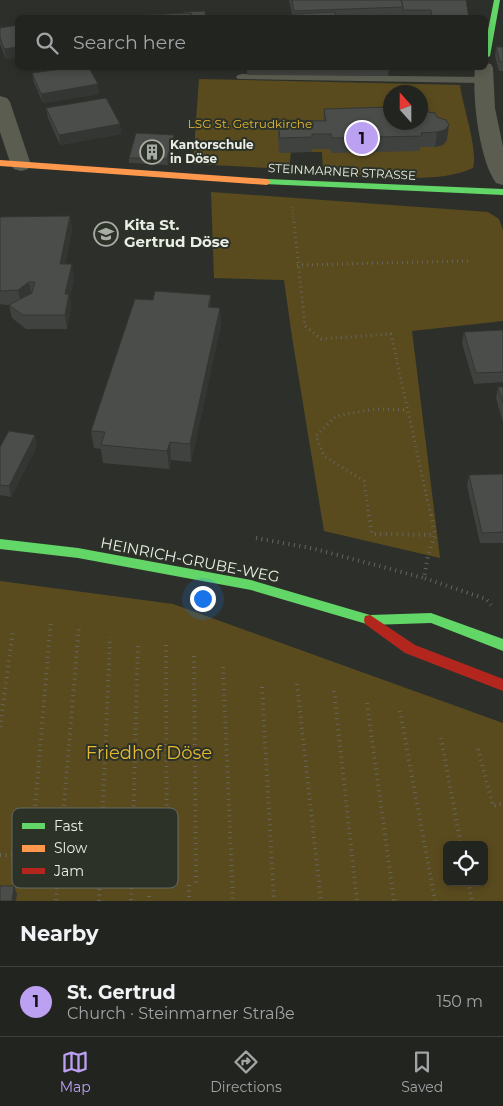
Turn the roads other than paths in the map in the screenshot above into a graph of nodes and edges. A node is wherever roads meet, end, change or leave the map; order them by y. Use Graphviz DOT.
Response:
graph roads {
  1 [pos="497,0"];
  2 [pos="488,46"];
  3 [pos="482,74"];
  4 [pos="242,77"];
  5 [pos="0,102"];
  6 [pos="0,163"];
  7 [pos="21,164"];
  8 [pos="503,179"];
  9 [pos="503,192"];
  10 [pos="0,544"];
  11 [pos="370,620"];
  12 [pos="503,645"];
  13 [pos="503,684"];
  1 -- 2 [label="street"];
  3 -- 4 [label="lane"];
  3 -- 8 [label="street"];
  5 -- 7 [label="street"];
  6 -- 7 [label="street, STEINMARNER STRASSE"];
  7 -- 9 [label="street, STEINMARNER STRASSE"];
  10 -- 11 [label="street, HEINRICH-GRUBE-WEG"];
  11 -- 12 [label="street, HEINRICH-GRUBE-WEG"];
  11 -- 13 [label="street, HEINRICH-GRUBE-WEG"];
}
